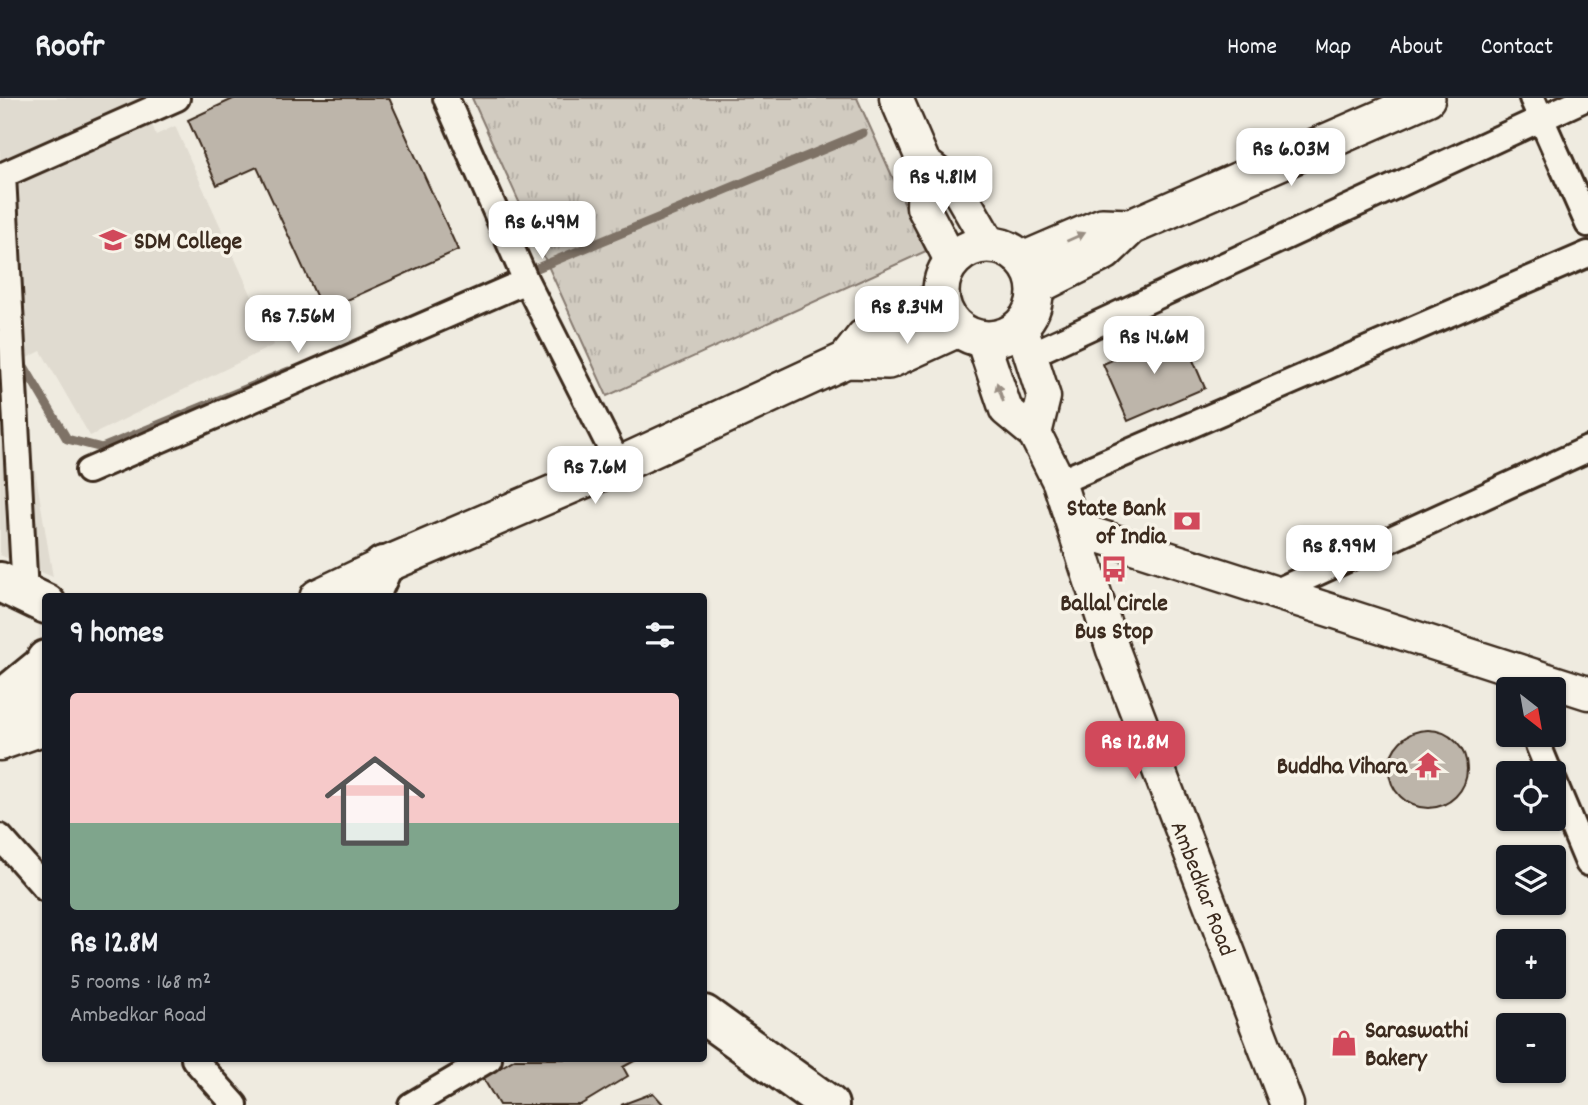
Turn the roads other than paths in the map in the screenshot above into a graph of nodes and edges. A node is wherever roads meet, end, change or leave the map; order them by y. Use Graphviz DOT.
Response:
graph roads {
  1 [pos="177,98"];
  2 [pos="446,98"];
  3 [pos="896,98"];
  4 [pos="1586,98"];
  5 [pos="1424,99"];
  6 [pos="1537,108"];
  7 [pos="925,163"];
  8 [pos="1588,224"];
  9 [pos="990,245"];
  10 [pos="1588,254"];
  11 [pos="952,262"];
  12 [pos="1029,274"];
  13 [pos="526,281"];
  14 [pos="941,298"];
  15 [pos="970,334"];
  16 [pos="1025,341"];
  17 [pos="846,360"];
  18 [pos="1034,434"];
  19 [pos="1588,449"];
  20 [pos="619,465"];
  21 [pos="88,471"];
  22 [pos="1059,482"];
  23 [pos="1074,528"];
  24 [pos="376,581"];
  25 [pos="1275,592"];
  26 [pos="24,593"];
  27 [pos="332,593"];
  28 [pos="42,667"];
  29 [pos="1507,677"];
  30 [pos="1566,689"];
  31 [pos="1588,693"];
  32 [pos="42,698"];
  33 [pos="0,701"];
  34 [pos="0,714"];
  35 [pos="42,729"];
  36 [pos="0,744"];
  37 [pos="1566,811"];
  38 [pos="0,837"];
  39 [pos="1588,863"];
  40 [pos="42,884"];
  41 [pos="707,1016"];
  42 [pos="197,1062"];
  43 [pos="484,1062"];
  44 [pos="235,1105"];
  45 [pos="411,1105"];
  46 [pos="829,1105"];
  47 [pos="1287,1105"];
  1 -- 26 [label="street"];
  2 -- 13 [label="street"];
  3 -- 7 [label="street"];
  4 -- 6 [label="street"];
  5 -- 12 [label="main road"];
  6 -- 8 [label="street"];
  6 -- 16 [label="street"];
  7 -- 9 [label="street"];
  7 -- 11 [label="street"];
  9 -- 11 [label="main road"];
  9 -- 12 [label="main road"];
  10 -- 22 [label="street"];
  11 -- 14 [label="main road"];
  12 -- 16 [label="main road"];
  13 -- 20 [label="street"];
  13 -- 21 [label="street"];
  14 -- 15 [label="main road"];
  14 -- 17 [label="main road"];
  15 -- 16 [label="main road"];
  15 -- 17 [label="main road"];
  18 -- 15 [label="street, Ambedkar Road, one-way"];
  16 -- 18 [label="street"];
  17 -- 20 [label="main road"];
  18 -- 22 [label="street, Ambedkar Road"];
  19 -- 25 [label="street"];
  20 -- 24 [label="main road"];
  22 -- 23 [label="street, Ambedkar Road"];
  23 -- 25 [label="street"];
  23 -- 47 [label="street, Ambedkar Road"];
  24 -- 27 [label="main road"];
  25 -- 29 [label="street"];
  28 -- 33 [label="main road"];
  30 -- 31 [label="street"];
  32 -- 34 [label="street"];
  35 -- 36 [label="street"];
  37 -- 39 [label="street"];
  38 -- 40 [label="street"];
  41 -- 46 [label="main road"];
  42 -- 44 [label="street"];
  43 -- 45 [label="street"];
}
